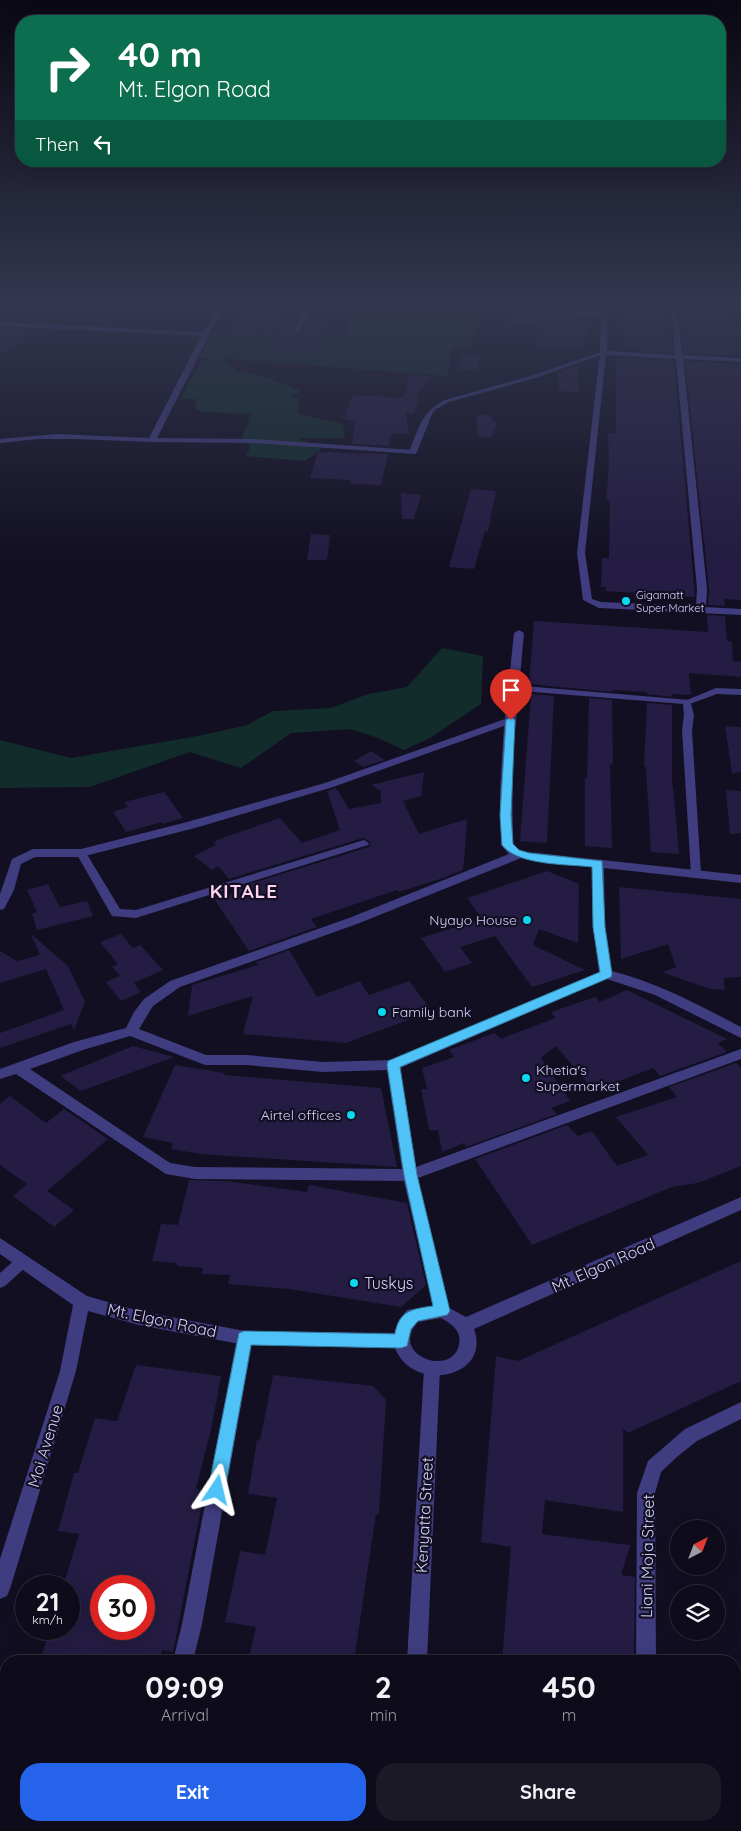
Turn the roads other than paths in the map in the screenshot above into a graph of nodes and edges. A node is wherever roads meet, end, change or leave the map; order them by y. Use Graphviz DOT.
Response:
graph roads {
  1 [pos="177,391"];
  2 [pos="481,391"];
  3 [pos="599,391"];
  4 [pos="682,391"];
  5 [pos="152,440"];
  6 [pos="0,441"];
  7 [pos="413,452"];
  8 [pos="701,609"];
  9 [pos="741,612"];
  10 [pos="519,633"];
  11 [pos="512,688"];
  12 [pos="741,692"];
  13 [pos="687,702"];
  14 [pos="511,720"];
  15 [pos="364,843"];
  16 [pos="81,853"];
  17 [pos="521,854"];
  18 [pos="598,864"];
  19 [pos="696,874"];
  20 [pos="741,879"];
  21 [pos="0,906"];
  22 [pos="606,974"];
  23 [pos="131,1031"];
  24 [pos="741,1032"];
  25 [pos="741,1054"];
  26 [pos="393,1065"];
  27 [pos="18,1068"];
  28 [pos="0,1074"];
  29 [pos="410,1175"];
  30 [pos="741,1203"];
  31 [pos="0,1245"];
  32 [pos="22,1262"];
  33 [pos="0,1282"];
  34 [pos="82,1302"];
  35 [pos="442,1311"];
  36 [pos="464,1326"];
  37 [pos="244,1338"];
  38 [pos="401,1341"];
  39 [pos="432,1370"];
  40 [pos="741,1410"];
  41 [pos="0,1589"];
  42 [pos="184,1655"];
  43 [pos="417,1655"];
  44 [pos="646,1655"];
  1 -- 5 [label="street"];
  2 -- 7 [label="lane"];
  3 -- 8 [label="street"];
  4 -- 8 [label="street"];
  5 -- 6 [label="street"];
  5 -- 7 [label="street"];
  8 -- 9 [label="street"];
  10 -- 11 [label="street"];
  11 -- 13 [label="lane"];
  11 -- 14 [label="street"];
  12 -- 13 [label="street"];
  13 -- 19 [label="lane"];
  14 -- 16 [label="street"];
  14 -- 17 [label="street"];
  15 -- 16 [label="lane"];
  16 -- 21 [label="street"];
  17 -- 18 [label="street"];
  17 -- 23 [label="street"];
  18 -- 19 [label="street"];
  18 -- 22 [label="street"];
  19 -- 20 [label="street"];
  22 -- 24 [label="street"];
  22 -- 26 [label="street"];
  23 -- 26 [label="street"];
  23 -- 27 [label="street"];
  25 -- 29 [label="street"];
  26 -- 29 [label="street"];
  27 -- 28 [label="street"];
  27 -- 29 [label="street"];
  29 -- 35 [label="street"];
  30 -- 36 [label="street, Mt. Elgon Road"];
  31 -- 32 [label="street, Mt. Elgon Road"];
  32 -- 33 [label="lane"];
  32 -- 34 [label="street, Mt. Elgon Road"];
  34 -- 37 [label="street, Mt. Elgon Road"];
  34 -- 41 [label="street, Moi Avenue"];
  35 -- 36 [label="street"];
  35 -- 38 [label="street"];
  36 -- 39 [label="street"];
  37 -- 38 [label="street, Mt. Elgon Road"];
  37 -- 42 [label="street"];
  38 -- 39 [label="street"];
  39 -- 43 [label="street, Kenyatta Street"];
  40 -- 44 [label="street, Liani Moja Street"];
}
